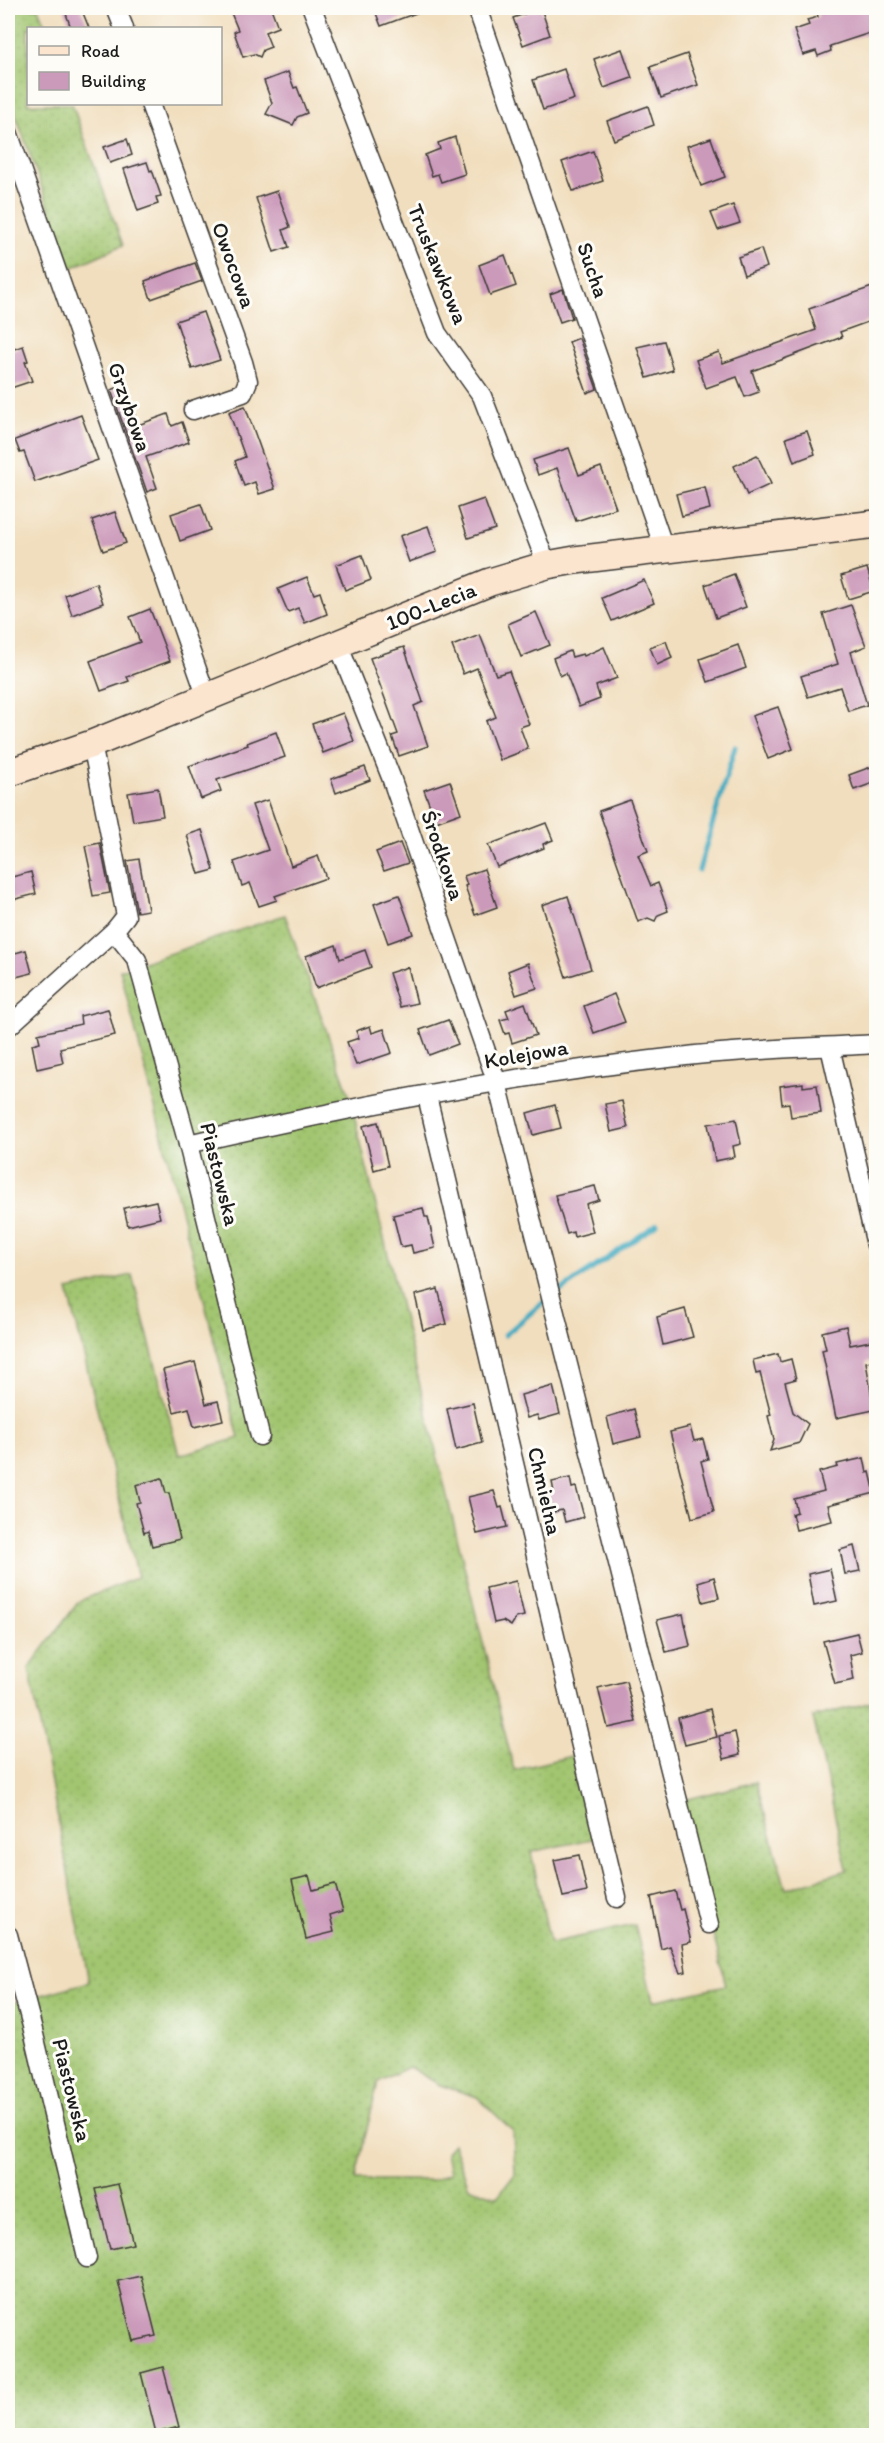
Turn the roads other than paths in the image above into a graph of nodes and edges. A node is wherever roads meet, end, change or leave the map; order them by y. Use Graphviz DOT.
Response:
graph roads {
  1 [pos="116,8"];
  2 [pos="312,8"];
  3 [pos="477,8"];
  4 [pos="123,27"];
  5 [pos="150,105"];
  6 [pos="8,132"];
  7 [pos="193,410"];
  8 [pos="876,524"];
  9 [pos="664,548"];
  10 [pos="547,565"];
  11 [pos="338,644"];
  12 [pos="207,698"];
  13 [pos="92,744"];
  14 [pos="8,773"];
  15 [pos="114,932"];
  16 [pos="8,1027"];
  17 [pos="876,1044"];
  18 [pos="830,1047"];
  19 [pos="497,1083"];
  20 [pos="427,1096"];
  21 [pos="188,1144"];
  22 [pos="876,1245"];
  23 [pos="260,1436"];
  24 [pos="617,1898"];
  25 [pos="709,1924"];
  26 [pos="8,1935"];
  27 [pos="87,2258"];
  1 -- 4 [label="street"];
  2 -- 10 [label="street, Truskawkowa"];
  3 -- 9 [label="street, Sucha"];
  5 -- 7 [label="street, Owocowa"];
  6 -- 12 [label="street, Grzybowa"];
  8 -- 9 [label="street, 100-Lecia"];
  9 -- 10 [label="street, 100-Lecia"];
  10 -- 11 [label="street, 100-Lecia"];
  11 -- 12 [label="street, 100-Lecia"];
  11 -- 19 [label="street, Środkowa"];
  12 -- 13 [label="street, 100-Lecia"];
  13 -- 14 [label="street, 100-Lecia"];
  13 -- 15 [label="street"];
  15 -- 16 [label="street"];
  15 -- 21 [label="street, Piastowska"];
  17 -- 18 [label="street, Kolejowa"];
  18 -- 19 [label="street, Kolejowa"];
  18 -- 22 [label="street"];
  19 -- 20 [label="street, Kolejowa"];
  19 -- 25 [label="street, Środkowa"];
  20 -- 21 [label="street, Kolejowa"];
  20 -- 24 [label="street, Chmielna"];
  21 -- 23 [label="street, Piastowska"];
  26 -- 27 [label="street, Piastowska"];
}
